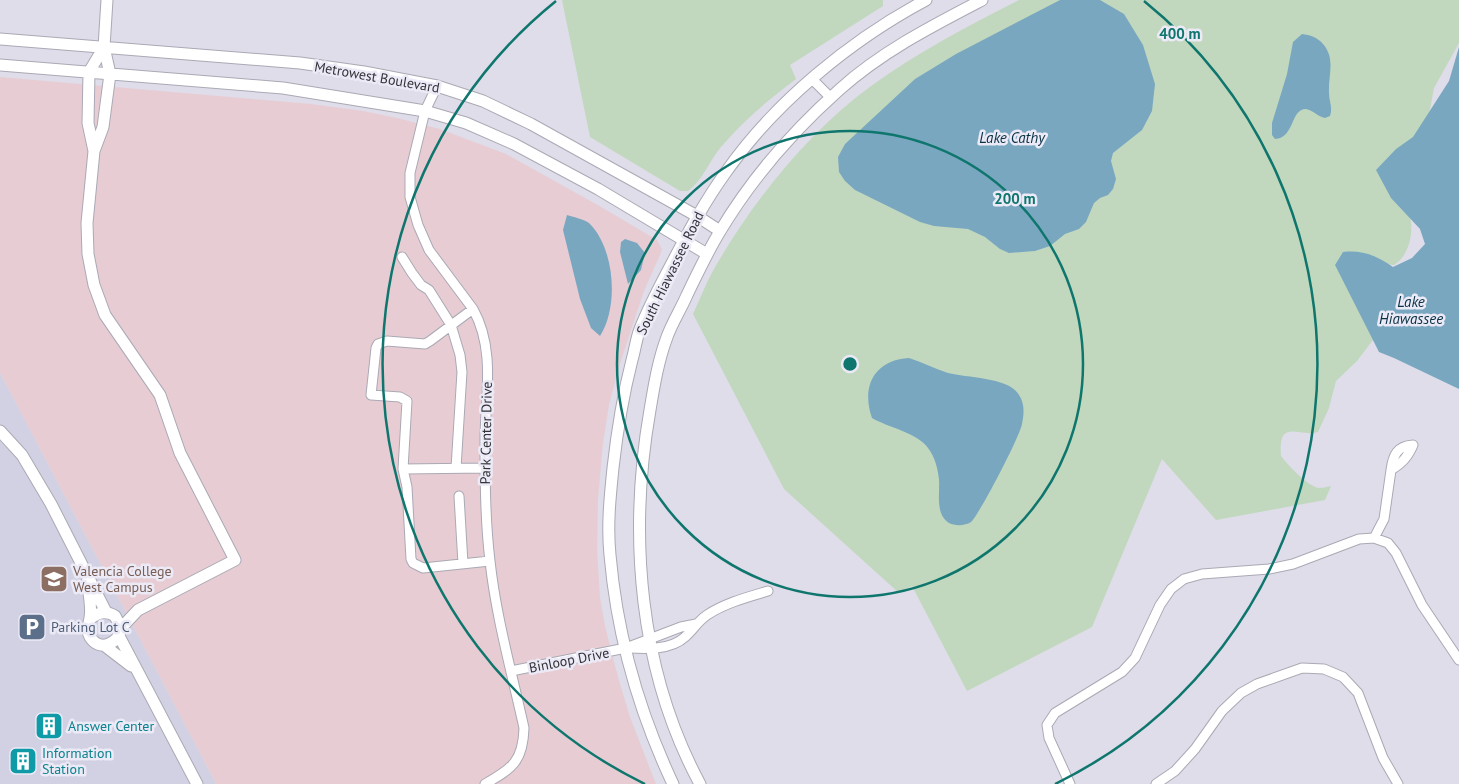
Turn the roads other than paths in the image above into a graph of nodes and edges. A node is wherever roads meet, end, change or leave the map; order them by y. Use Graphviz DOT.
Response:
graph roads {
  1 [pos="107,0"];
  2 [pos="926,0"];
  3 [pos="982,0"];
  4 [pos="0,39"];
  5 [pos="104,47"];
  6 [pos="0,65"];
  7 [pos="89,72"];
  8 [pos="110,74"];
  9 [pos="812,80"];
  10 [pos="437,86"];
  11 [pos="831,98"];
  12 [pos="426,111"];
  13 [pos="94,151"];
  14 [pos="697,216"];
  15 [pos="720,231"];
  16 [pos="684,240"];
  17 [pos="707,254"];
  18 [pos="402,257"];
  19 [pos="473,309"];
  20 [pos="451,325"];
  21 [pos="0,431"];
  22 [pos="456,468"];
  23 [pos="485,468"];
  24 [pos="403,469"];
  25 [pos="1391,470"];
  26 [pos="459,496"];
  27 [pos="1374,538"];
  28 [pos="490,561"];
  29 [pos="463,564"];
  30 [pos="86,575"];
  31 [pos="768,591"];
  32 [pos="138,610"];
  33 [pos="110,614"];
  34 [pos="90,619"];
  35 [pos="120,632"];
  36 [pos="651,644"];
  37 [pos="105,646"];
  38 [pos="626,648"];
  39 [pos="1459,660"];
  40 [pos="511,671"];
  41 [pos="140,674"];
  42 [pos="197,784"];
  43 [pos="485,784"];
  44 [pos="673,784"];
  45 [pos="700,784"];
  46 [pos="1070,784"];
  47 [pos="1156,784"];
  48 [pos="1398,784"];
  1 -- 5 [label="street"];
  2 -- 9 [label="street, South Hiawassee Road"];
  3 -- 11 [label="street, South Hiawassee Road"];
  4 -- 5 [label="street, Metrowest Boulevard"];
  5 -- 7 [label="street"];
  5 -- 8 [label="street"];
  5 -- 10 [label="street, Metrowest Boulevard"];
  6 -- 7 [label="street, Metrowest Boulevard"];
  7 -- 8 [label="street, Metrowest Boulevard"];
  7 -- 13 [label="street"];
  8 -- 12 [label="street, Metrowest Boulevard"];
  8 -- 13 [label="street"];
  9 -- 11 [label="street"];
  9 -- 14 [label="street, South Hiawassee Road"];
  10 -- 12 [label="street, Park Center Drive"];
  10 -- 14 [label="street, Metrowest Boulevard"];
  11 -- 15 [label="street, South Hiawassee Road"];
  12 -- 16 [label="street, Metrowest Boulevard"];
  12 -- 19 [label="street, Park Center Drive"];
  13 -- 32 [label="street"];
  14 -- 15 [label="street, Metrowest Boulevard"];
  14 -- 16 [label="street, South Hiawassee Road"];
  15 -- 17 [label="street, South Hiawassee Road"];
  16 -- 17 [label="street, Metrowest Boulevard"];
  16 -- 38 [label="street, South Hiawassee Road"];
  17 -- 36 [label="street, South Hiawassee Road"];
  18 -- 20 [label="street"];
  19 -- 20 [label="street"];
  19 -- 23 [label="street, Park Center Drive"];
  20 -- 22 [label="street"];
  20 -- 24 [label="street"];
  21 -- 30 [label="street"];
  22 -- 23 [label="street"];
  22 -- 24 [label="street"];
  23 -- 28 [label="street, Park Center Drive"];
  24 -- 29 [label="street"];
  25 -- 27 [label="street"];
  26 -- 29 [label="street"];
  27 -- 39 [label="street"];
  27 -- 46 [label="street"];
  28 -- 29 [label="street"];
  28 -- 40 [label="street, Park Center Drive"];
  30 -- 33 [label="street"];
  30 -- 34 [label="street"];
  31 -- 36 [label="street"];
  32 -- 33 [label="street"];
  32 -- 35 [label="street"];
  33 -- 34 [label="street"];
  33 -- 35 [label="street"];
  34 -- 37 [label="street"];
  35 -- 37 [label="street"];
  35 -- 41 [label="street"];
  36 -- 38 [label="street, Binloop Drive"];
  36 -- 45 [label="street, South Hiawassee Road"];
  37 -- 41 [label="street"];
  38 -- 40 [label="street, Binloop Drive"];
  38 -- 44 [label="street, South Hiawassee Road"];
  40 -- 43 [label="street, Park Center Drive"];
  41 -- 42 [label="street"];
  47 -- 48 [label="street"];
}
